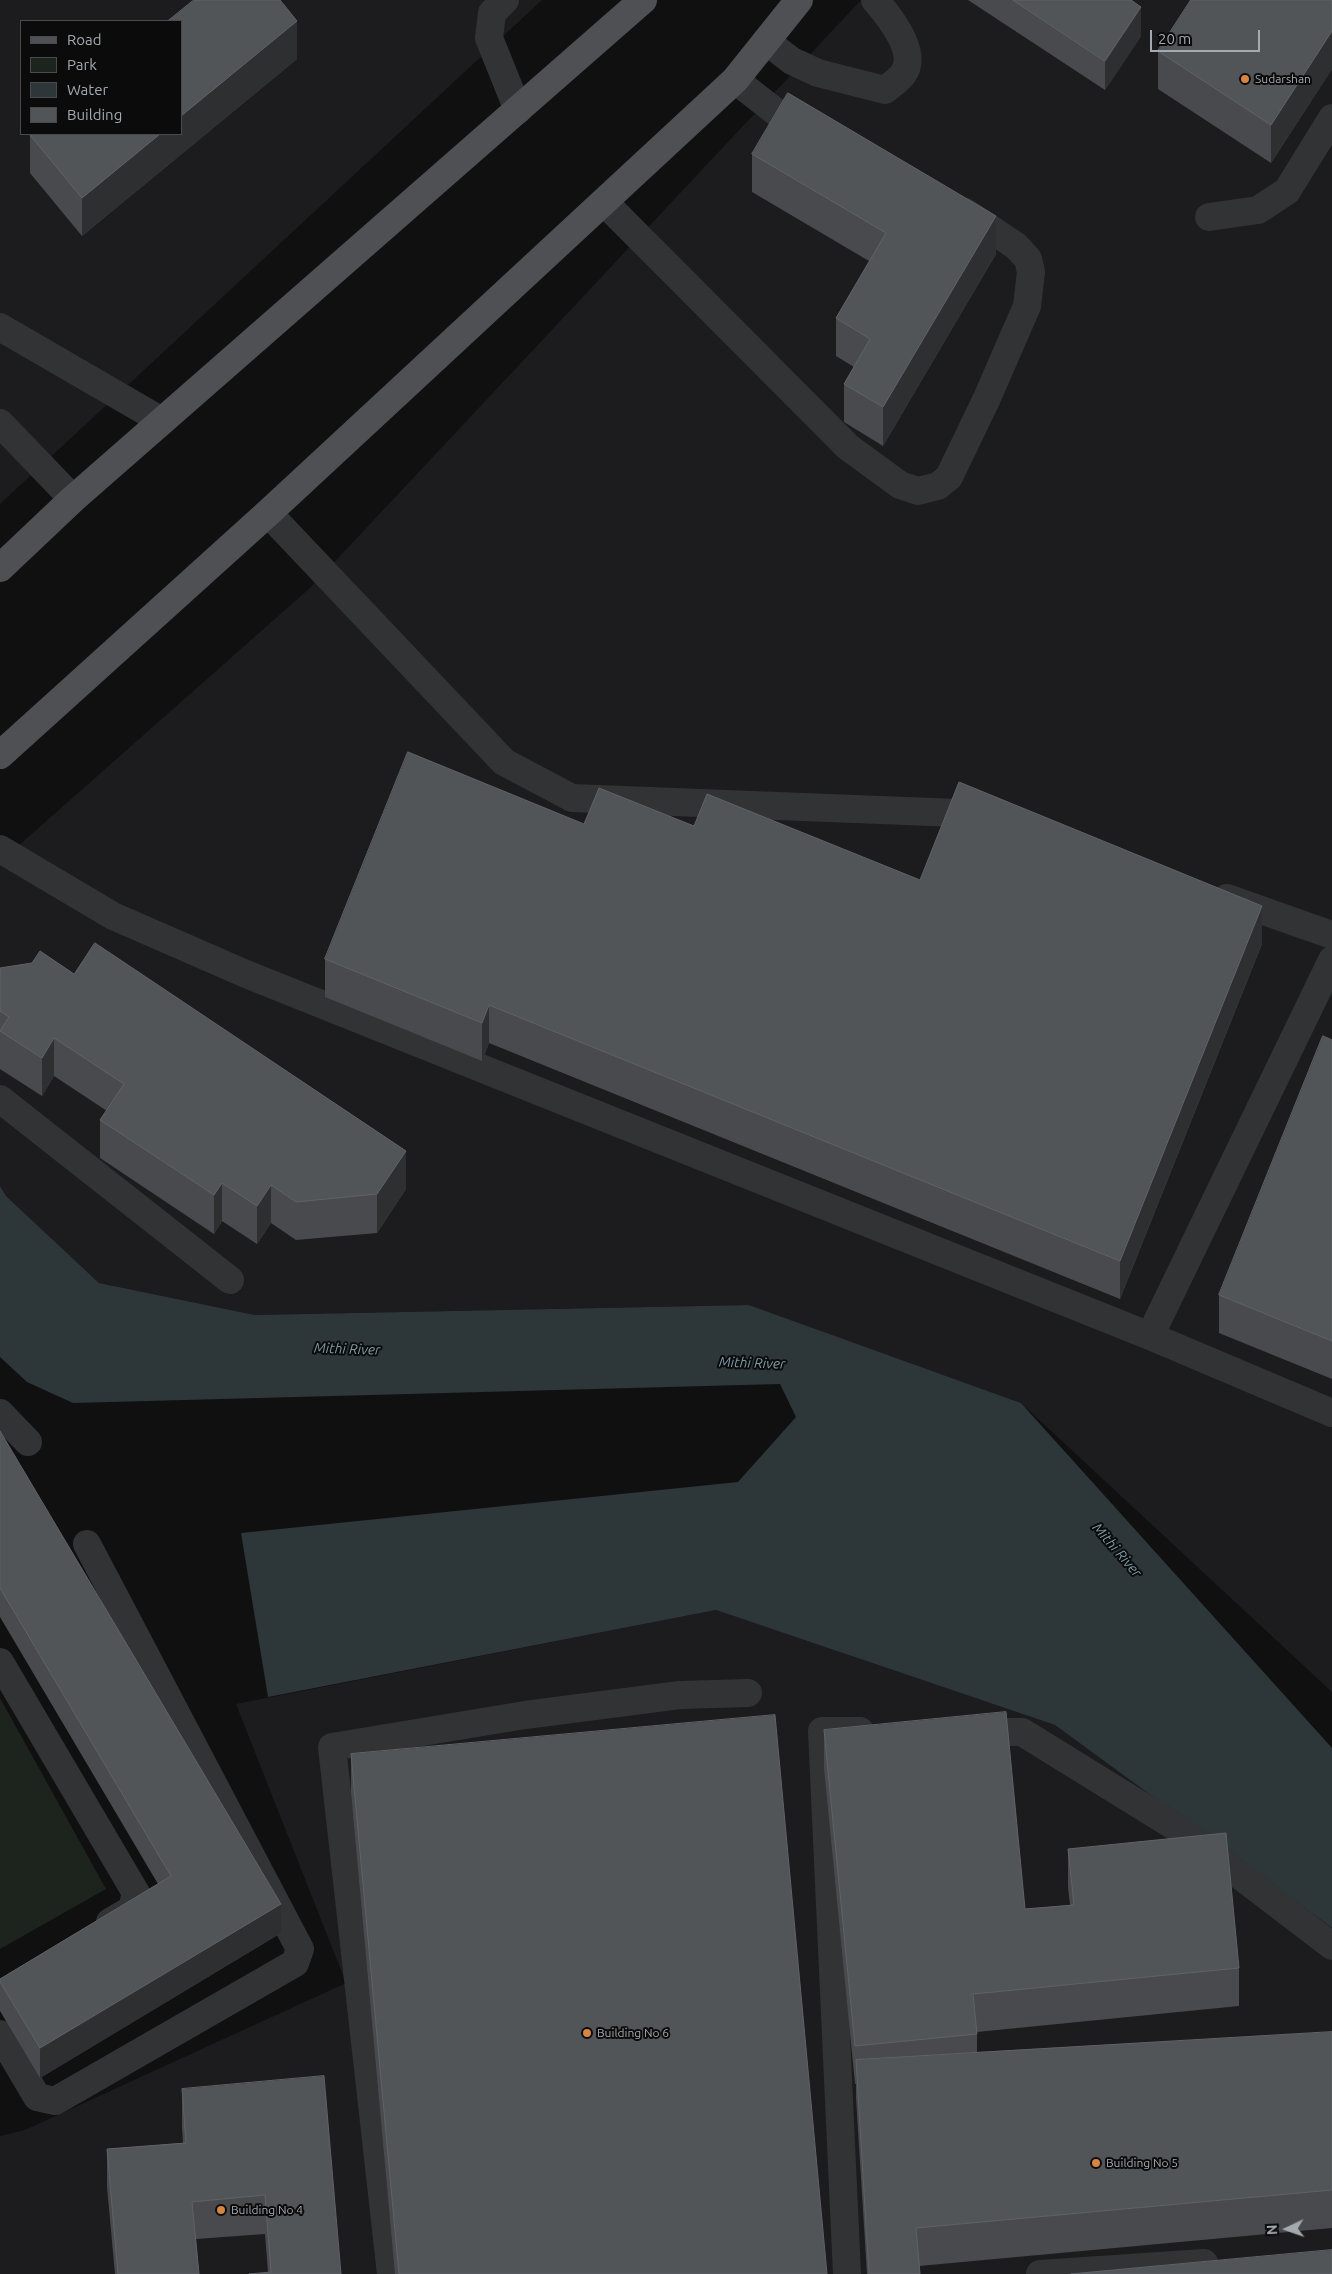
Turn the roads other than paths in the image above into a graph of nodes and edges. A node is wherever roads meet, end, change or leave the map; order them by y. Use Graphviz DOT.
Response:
graph roads {
  1 [pos="505,0"];
  2 [pos="643,0"];
  3 [pos="799,0"];
  4 [pos="875,0"];
  5 [pos="766,41"];
  6 [pos="735,80"];
  7 [pos="518,110"];
  8 [pos="1332,118"];
  9 [pos="836,140"];
  10 [pos="945,198"];
  11 [pos="604,202"];
  12 [pos="1209,217"];
  13 [pos="0,327"];
  14 [pos="162,421"];
  15 [pos="0,423"];
  16 [pos="72,499"];
  17 [pos="268,513"];
  18 [pos="0,568"];
  19 [pos="0,755"];
  20 [pos="1004,820"];
  21 [pos="0,849"];
  22 [pos="1201,889"];
  23 [pos="1332,935"];
  24 [pos="1332,960"];
  25 [pos="0,1099"];
  26 [pos="230,1280"];
  27 [pos="1150,1336"];
  28 [pos="0,1413"];
  29 [pos="1332,1413"];
  30 [pos="28,1442"];
  31 [pos="86,1544"];
  32 [pos="0,1662"];
  33 [pos="748,1693"];
  34 [pos="889,1732"];
  35 [pos="946,1732"];
  36 [pos="91,1932"];
  37 [pos="1332,1946"];
  38 [pos="0,2034"];
  39 [pos="1225,2261"];
  40 [pos="391,2274"];
  41 [pos="847,2274"];
  42 [pos="1040,2274"];
  1 -- 7 [label="street"];
  2 -- 7 [label="main road"];
  3 -- 5 [label="main road"];
  4 -- 5 [label="street"];
  5 -- 6 [label="main road"];
  6 -- 9 [label="street"];
  6 -- 11 [label="main road"];
  7 -- 14 [label="main road"];
  8 -- 12 [label="street"];
  10 -- 11 [label="street"];
  11 -- 17 [label="main road"];
  13 -- 14 [label="street"];
  14 -- 16 [label="main road"];
  15 -- 16 [label="street"];
  16 -- 18 [label="main road"];
  17 -- 19 [label="main road"];
  17 -- 20 [label="street"];
  21 -- 27 [label="street"];
  22 -- 23 [label="street"];
  24 -- 27 [label="street"];
  25 -- 26 [label="street"];
  27 -- 29 [label="street"];
  28 -- 30 [label="street"];
  31 -- 38 [label="street"];
  32 -- 36 [label="street"];
  33 -- 40 [label="street"];
  34 -- 41 [label="street"];
  35 -- 37 [label="street"];
  39 -- 42 [label="street"];
}
